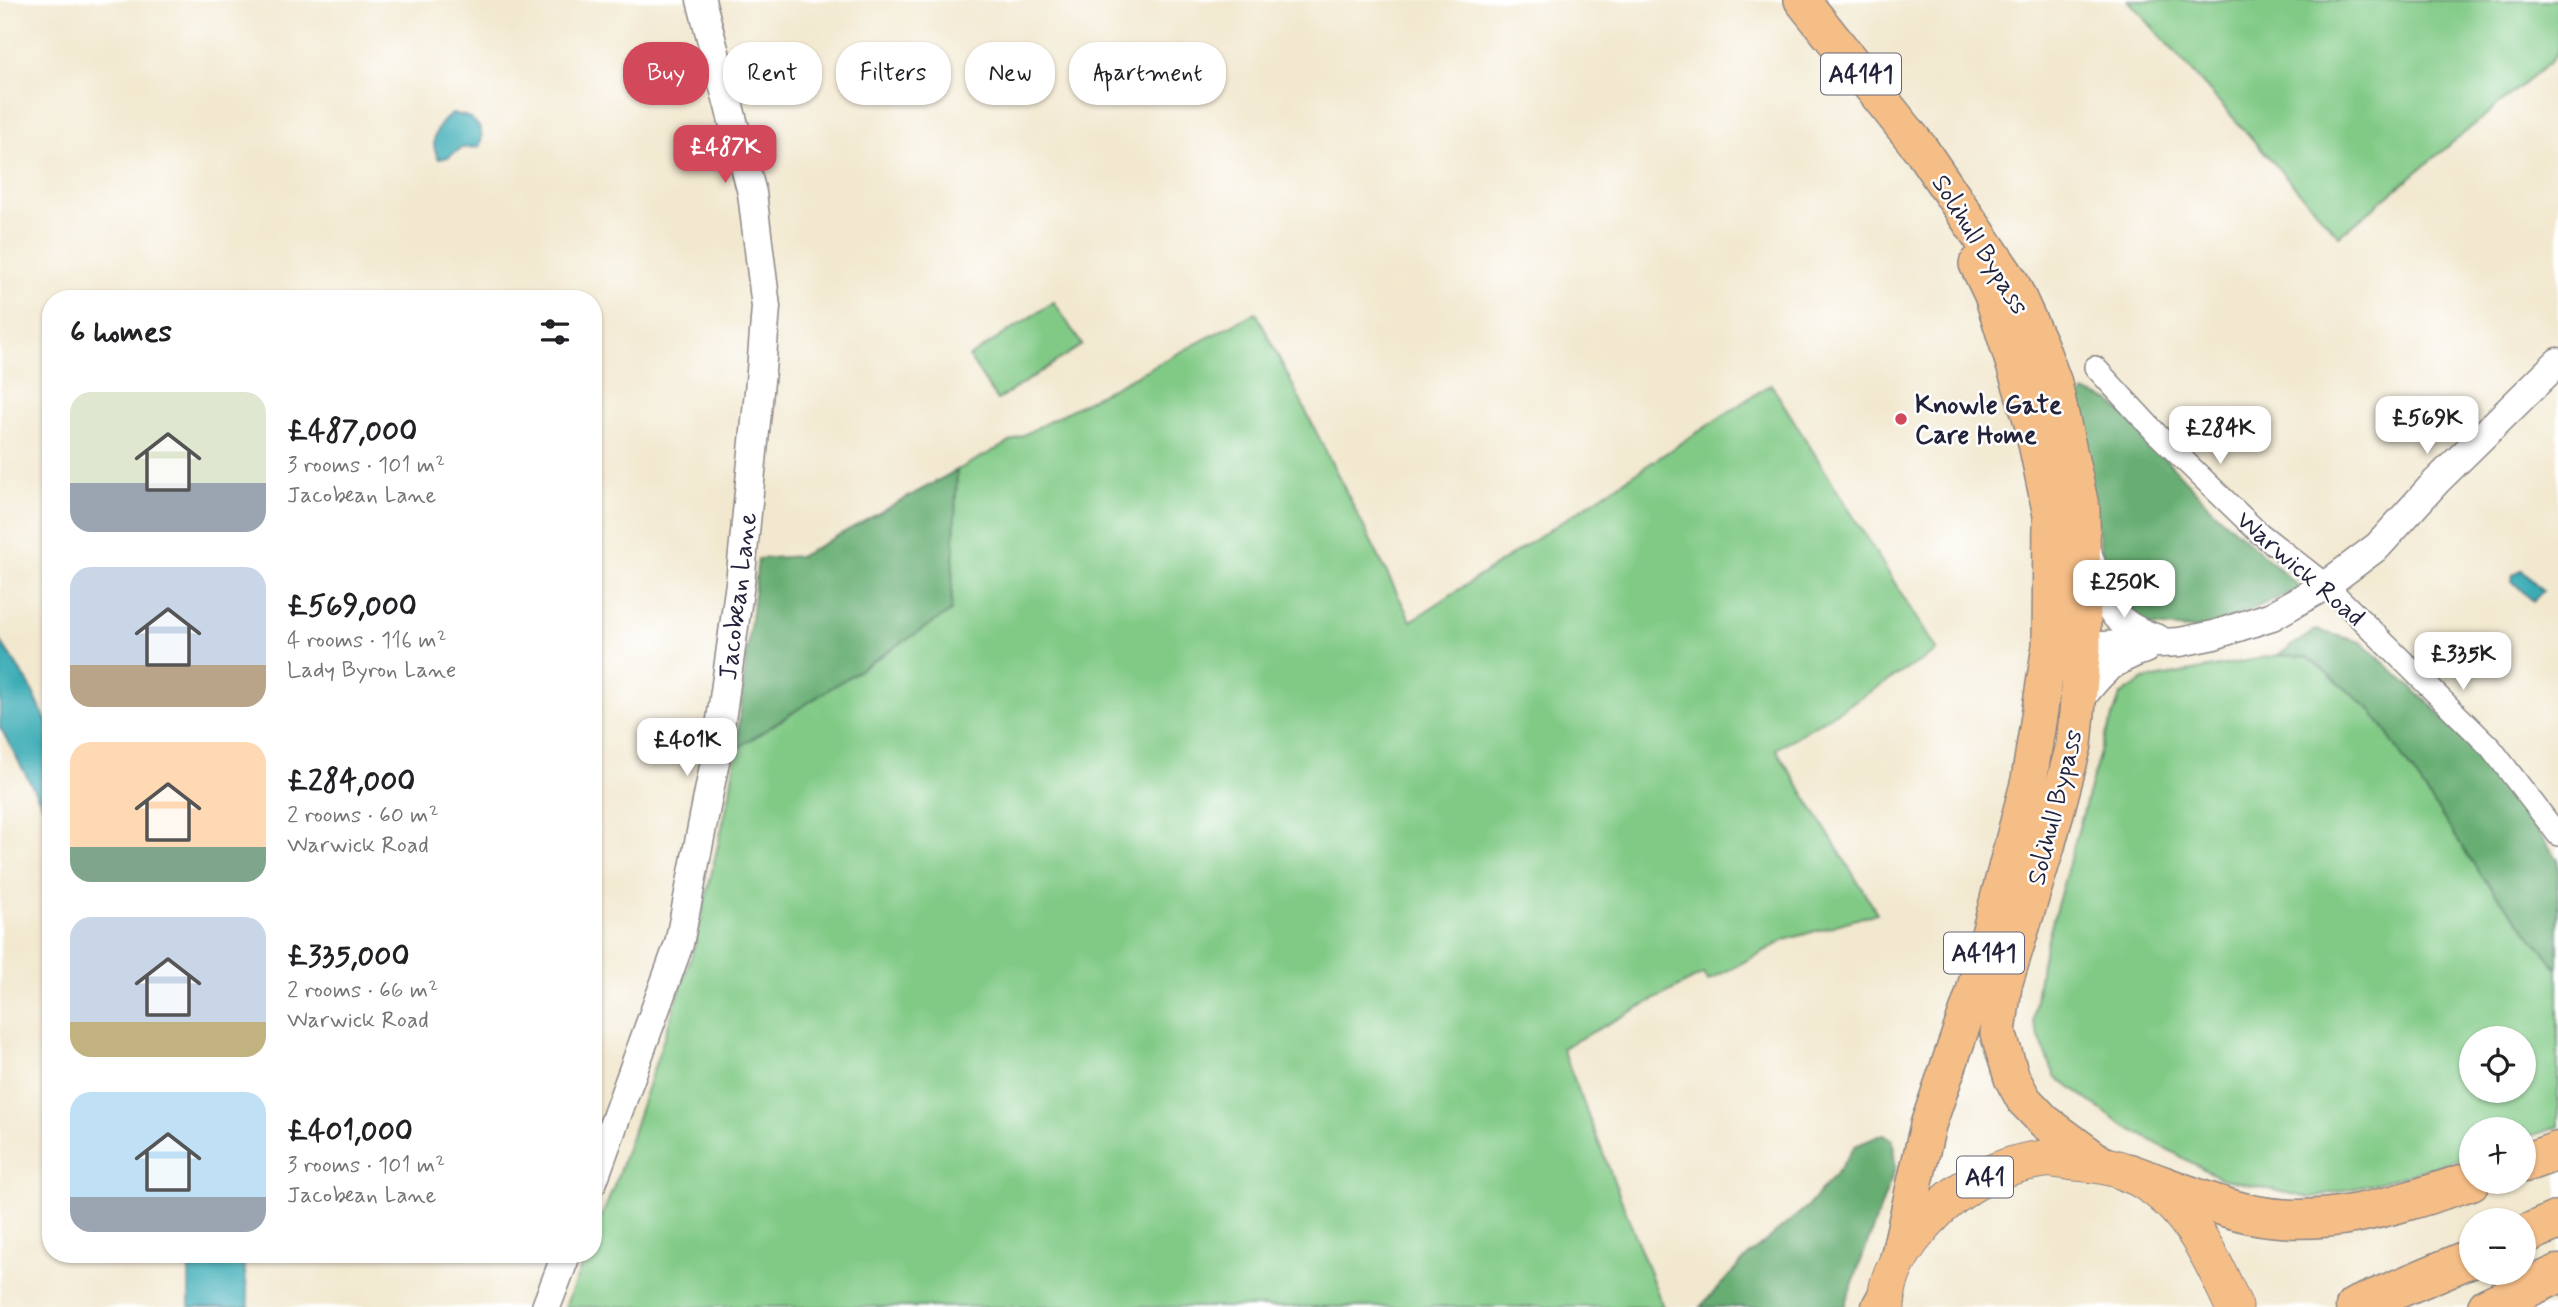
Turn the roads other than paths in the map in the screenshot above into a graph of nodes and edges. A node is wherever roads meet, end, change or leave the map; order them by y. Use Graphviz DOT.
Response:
graph roads {
  1 [pos="701,0"];
  2 [pos="1802,0"];
  3 [pos="1920,148"];
  4 [pos="2558,362"];
  5 [pos="2095,367"];
  6 [pos="2084,541"];
  7 [pos="2326,585"];
  8 [pos="2168,642"];
  9 [pos="2083,647"];
  10 [pos="2078,702"];
  11 [pos="2558,835"];
  12 [pos="2008,864"];
  13 [pos="2558,1151"];
  14 [pos="602,1156"];
  15 [pos="2536,1159"];
  16 [pos="2116,1169"];
  17 [pos="2459,1185"];
  18 [pos="2558,1220"];
  19 [pos="2536,1230"];
  20 [pos="1898,1258"];
  21 [pos="563,1263"];
  22 [pos="2459,1263"];
  23 [pos="2558,1274"];
  24 [pos="1884,1304"];
  25 [pos="546,1307"];
  26 [pos="2234,1307"];
  27 [pos="2355,1307"];
  28 [pos="2487,1307"];
  1 -- 14 [label="street, Jacobean Lane"];
  2 -- 3 [label="main road, A4141"];
  3 -- 6 [label="main road, Solihull Bypass / A4141"];
  3 -- 12 [label="main road, Solihull Bypass / A4141"];
  4 -- 7 [label="street"];
  5 -- 7 [label="street, Warwick Road"];
  6 -- 8 [label="street"];
  6 -- 9 [label="main road, Solihull Bypass / A4141"];
  7 -- 8 [label="street"];
  7 -- 11 [label="street, Warwick Road"];
  8 -- 9 [label="street"];
  8 -- 10 [label="street"];
  9 -- 10 [label="main road, Solihull Bypass / A4141"];
  9 -- 12 [label="main road"];
  10 -- 16 [label="main road, Solihull Bypass / A4141"];
  12 -- 20 [label="main road, Solihull Bypass / A4141"];
  13 -- 15 [label="highway"];
  16 -- 17 [label="highway"];
  16 -- 20 [label="highway, A41"];
  16 -- 26 [label="highway, A41"];
  18 -- 19 [label="highway"];
  20 -- 24 [label="highway, A41"];
  21 -- 25 [label="street"];
  22 -- 27 [label="highway"];
  23 -- 28 [label="highway"];
}
